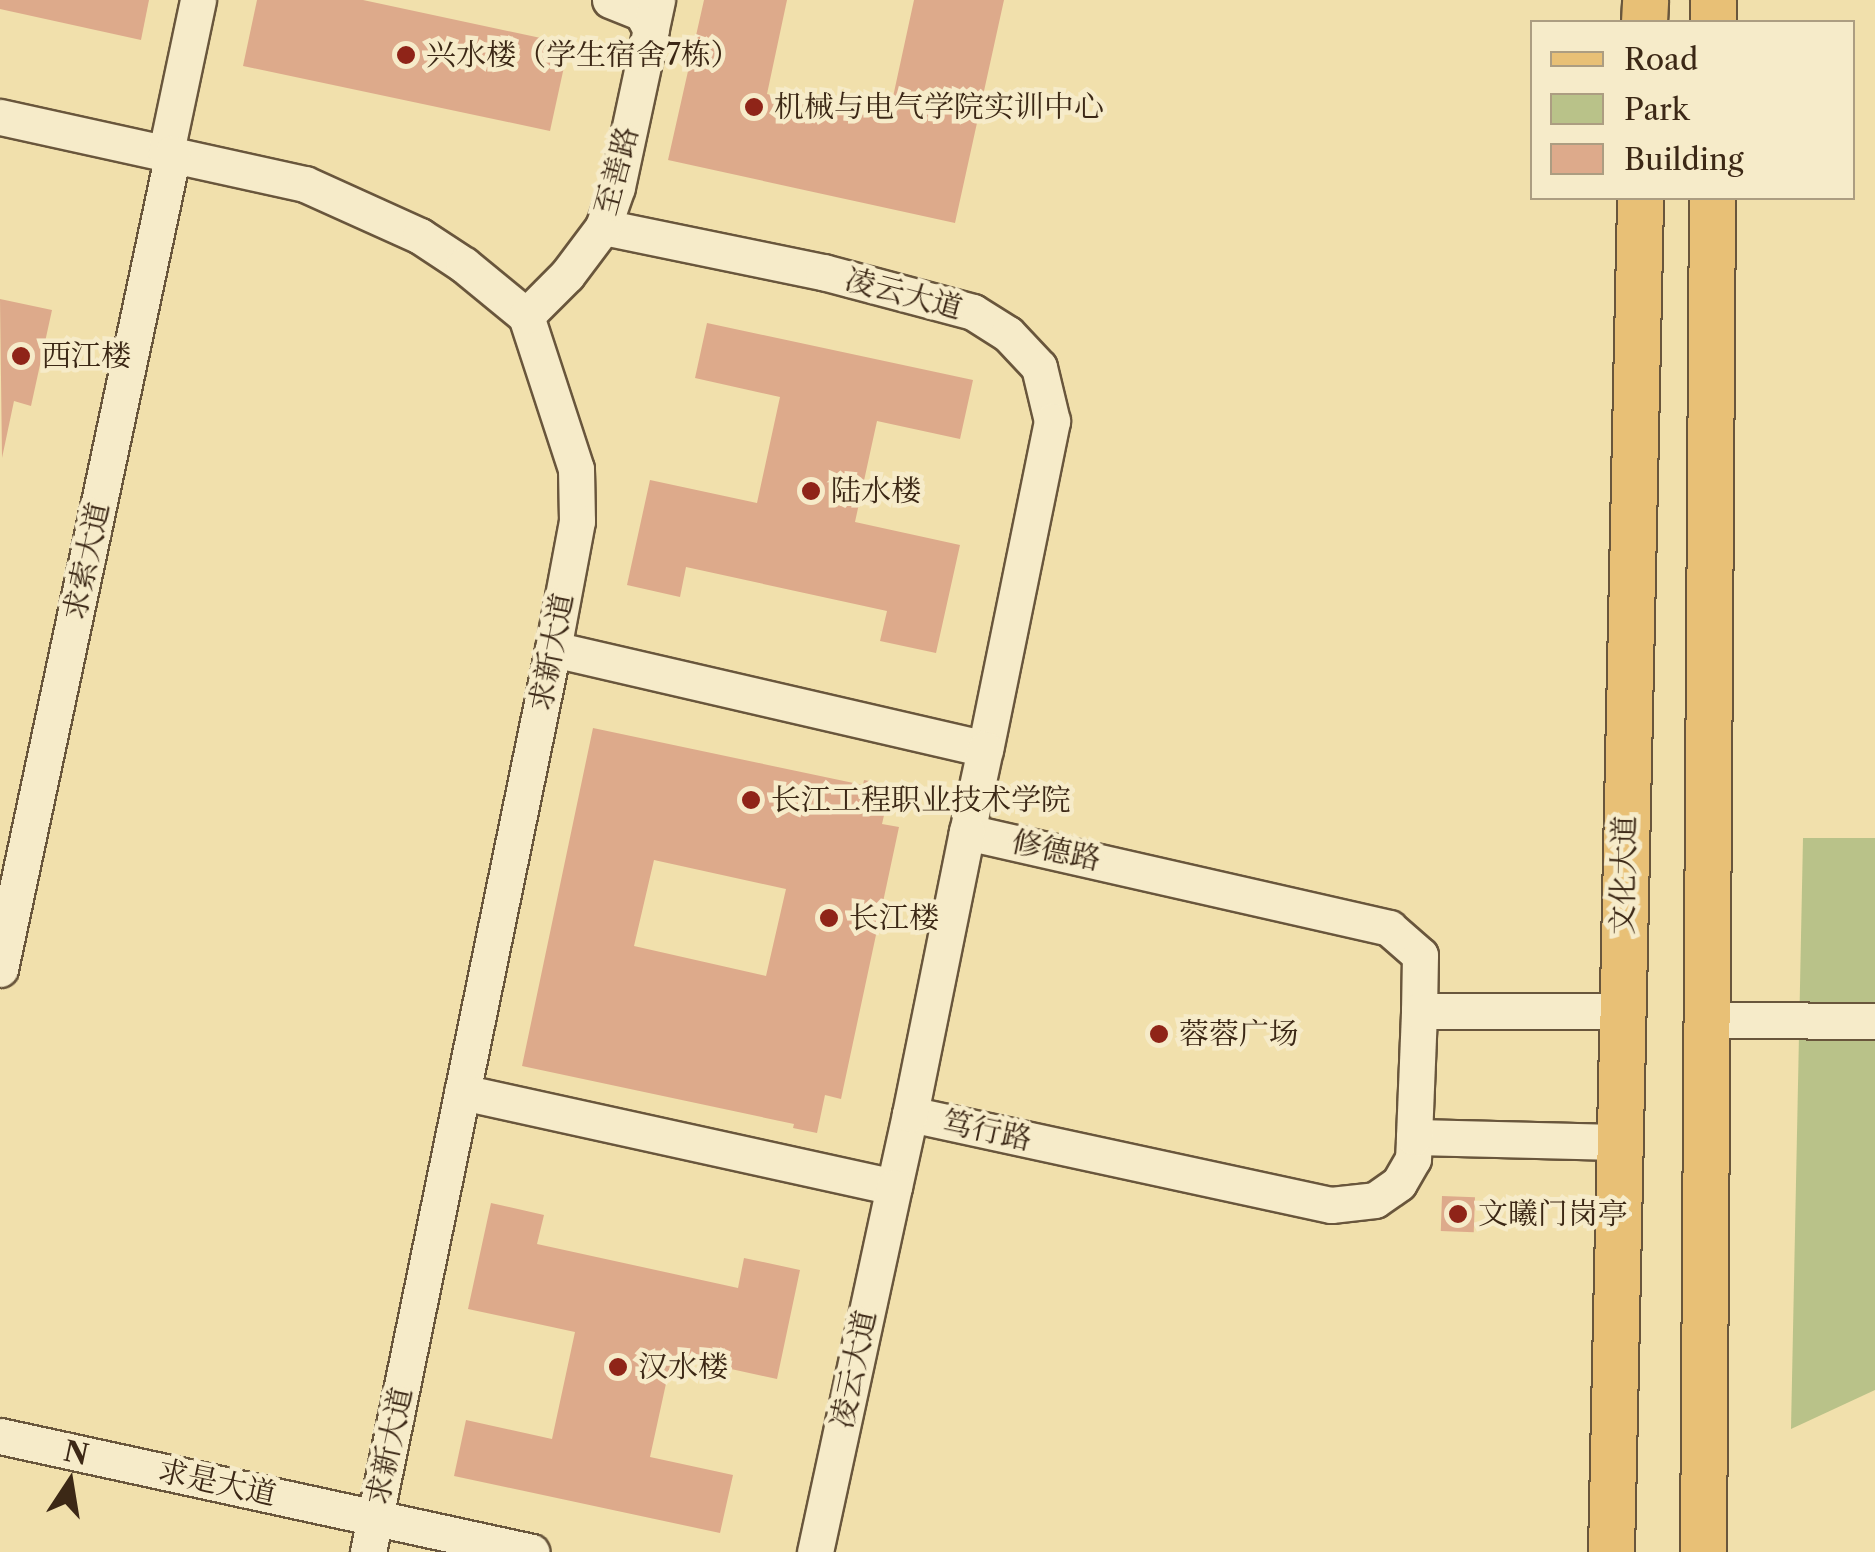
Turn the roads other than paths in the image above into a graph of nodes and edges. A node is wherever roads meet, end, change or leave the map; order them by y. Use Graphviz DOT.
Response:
graph roads {
  1 [pos="198,0"];
  2 [pos="610,0"];
  3 [pos="654,15"];
  4 [pos="0,117"];
  5 [pos="170,152"];
  6 [pos="1640,200"];
  7 [pos="1712,200"];
  8 [pos="603,227"];
  9 [pos="526,316"];
  10 [pos="553,649"];
  11 [pos="985,749"];
  12 [pos="967,832"];
  13 [pos="0,969"];
  14 [pos="1418,1011"];
  15 [pos="1621,1011"];
  16 [pos="1710,1020"];
  17 [pos="1875,1021"];
  18 [pos="462,1092"];
  19 [pos="910,1114"];
  20 [pos="1414,1137"];
  21 [pos="1618,1142"];
  22 [pos="894,1187"];
  23 [pos="0,1436"];
  24 [pos="375,1518"];
  25 [pos="368,1552"];
  26 [pos="532,1552"];
  27 [pos="815,1552"];
  28 [pos="1611,1552"];
  29 [pos="1702,1552"];
  1 -- 5 [label="street, 求索大道"];
  2 -- 3 [label="street"];
  3 -- 8 [label="street, 至善路"];
  4 -- 5 [label="street"];
  5 -- 9 [label="street"];
  5 -- 13 [label="street, 求索大道"];
  6 -- 15 [label="main road, 文化大道"];
  7 -- 16 [label="main road"];
  8 -- 9 [label="street, 至善路"];
  8 -- 11 [label="street, 凌云大道"];
  9 -- 10 [label="street, 求新大道"];
  10 -- 11 [label="street"];
  10 -- 18 [label="street, 求新大道"];
  11 -- 12 [label="street"];
  12 -- 14 [label="street, 修德路"];
  12 -- 19 [label="street"];
  14 -- 15 [label="street"];
  14 -- 20 [label="street, 笃行路"];
  15 -- 21 [label="main road, 文化大道"];
  16 -- 17 [label="street"];
  16 -- 29 [label="main road"];
  18 -- 22 [label="street"];
  18 -- 24 [label="street, 求新大道"];
  19 -- 20 [label="street, 笃行路"];
  19 -- 22 [label="street, 笃行路"];
  20 -- 21 [label="street"];
  21 -- 28 [label="main road, 文化大道"];
  22 -- 27 [label="street, 凌云大道"];
  23 -- 24 [label="street, 求是大道"];
  24 -- 25 [label="street, 求新大道"];
  24 -- 26 [label="street"];
}
